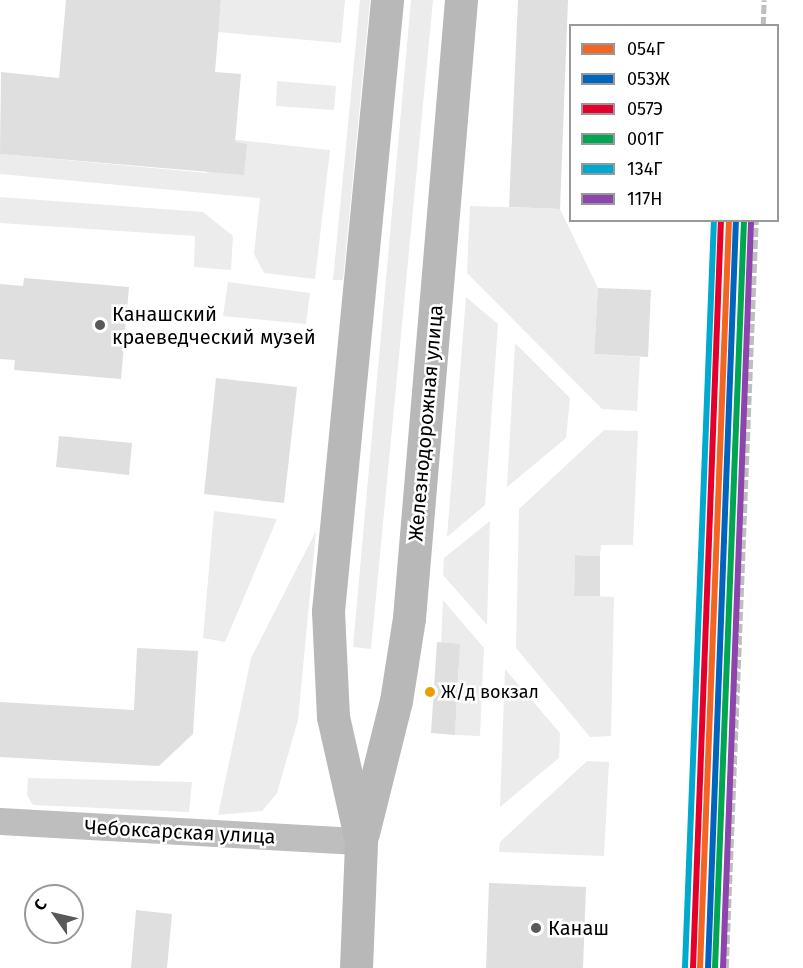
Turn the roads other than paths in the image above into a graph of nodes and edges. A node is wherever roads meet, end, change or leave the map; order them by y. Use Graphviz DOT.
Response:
graph roads {
  1 [pos="387,0"];
  2 [pos="461,0"];
  3 [pos="0,821"];
  4 [pos="361,841"];
  5 [pos="356,968"];
  1 -- 4 [label="main road, Железнодорожная улица"];
  2 -- 4 [label="main road, Железнодорожная улица"];
  3 -- 4 [label="street, Чебоксарская улица"];
  4 -- 5 [label="main road, Железнодорожная улица"];
}
